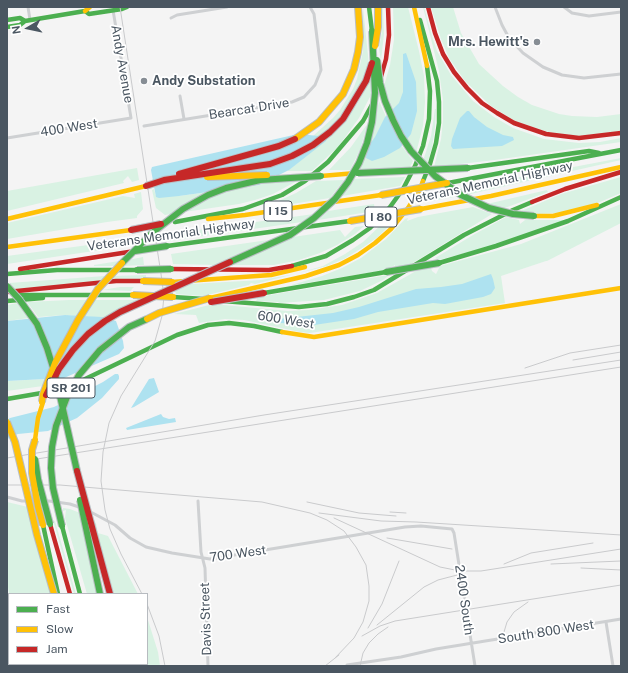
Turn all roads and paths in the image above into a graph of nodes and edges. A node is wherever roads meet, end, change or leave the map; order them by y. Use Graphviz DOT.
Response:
graph roads {
  1 [pos="28,7"];
  2 [pos="90,7"];
  3 [pos="127,7"];
  4 [pos="227,7"];
  5 [pos="310,7"];
  6 [pos="358,7"];
  7 [pos="369,7"];
  8 [pos="378,7"];
  9 [pos="388,7"];
  10 [pos="415,7"];
  11 [pos="428,7"];
  12 [pos="495,7"];
  13 [pos="564,7"];
  14 [pos="113,10"];
  15 [pos="85,11"];
  16 [pos="621,12"];
  17 [pos="171,18"];
  18 [pos="7,20"];
  19 [pos="27,20"];
  20 [pos="7,27"];
  21 [pos="372,31"];
  22 [pos="621,74"];
  23 [pos="180,96"];
  24 [pos="131,118"];
  25 [pos="184,120"];
  26 [pos="144,126"];
  27 [pos="621,133"];
  28 [pos="7,138"];
  29 [pos="621,150"];
  30 [pos="603,154"];
  31 [pos="621,167"];
  32 [pos="621,172"];
  33 [pos="321,176"];
  34 [pos="146,186"];
  35 [pos="621,197"];
  36 [pos="7,219"];
  37 [pos="175,222"];
  38 [pos="7,247"];
  39 [pos="326,256"];
  40 [pos="7,273"];
  41 [pos="7,286"];
  42 [pos="621,288"];
  43 [pos="263,289"];
  44 [pos="7,293"];
  45 [pos="86,294"];
  46 [pos="7,302"];
  47 [pos="7,399"];
  48 [pos="42,402"];
  49 [pos="7,422"];
  50 [pos="35,440"];
  51 [pos="71,443"];
  52 [pos="7,497"];
  53 [pos="198,501"];
  54 [pos="454,533"];
  55 [pos="203,558"];
  56 [pos="54,593"];
  57 [pos="58,593"];
  58 [pos="70,593"];
  59 [pos="81,593"];
  60 [pos="100,593"];
  61 [pos="110,593"];
  62 [pos="621,619"];
  63 [pos="606,622"];
  64 [pos="471,644"];
  65 [pos="347,665"];
  66 [pos="208,666"];
  67 [pos="475,666"];
  68 [pos="613,666"];
  1 -- 19 [label="street"];
  2 -- 15 [label="main road"];
  3 -- 14 [label="main road"];
  4 -- 17 [label="street"];
  5 -- 25 [label="street, Bearcat Drive"];
  6 -- 34 [label="main road, bridge"];
  7 -- 21 [label="main road"];
  8 -- 34 [label="main road, bridge"];
  9 -- 37 [label="main road"];
  10 -- 39 [label="main road, I 80"];
  10 -- 43 [label="main road"];
  11 -- 27 [label="main road"];
  12 -- 22 [label="street"];
  13 -- 16 [label="street"];
  14 -- 15 [label="main road"];
  14 -- 24 [label="street, Andy Avenue"];
  15 -- 19 [label="main road"];
  18 -- 19 [label="main road"];
  19 -- 20 [label="main road"];
  21 -- 35 [label="main road, bridge"];
  21 -- 48 [label="main road, bridge"];
  23 -- 25 [label="street"];
  24 -- 28 [label="street, 400 West"];
  25 -- 26 [label="street, Bearcat Drive"];
  29 -- 30 [label="main road, Veterans Memorial Highway / I 15"];
  30 -- 33 [label="main road, bridge"];
  30 -- 37 [label="main road, Veterans Memorial Highway / I 15, bridge"];
  31 -- 40 [label="main road, Veterans Memorial Highway / I 15, bridge"];
  32 -- 45 [label="main road, bridge"];
  33 -- 34 [label="main road, bridge"];
  33 -- 48 [label="main road, bridge"];
  34 -- 36 [label="main road"];
  35 -- 43 [label="main road, bridge"];
  37 -- 38 [label="main road, Veterans Memorial Highway / I 15, bridge"];
  39 -- 40 [label="main road, I 80, bridge"];
  39 -- 44 [label="main road, bridge"];
  41 -- 51 [label="main road, bridge"];
  42 -- 47 [label="main road, 600 West"];
  43 -- 59 [label="main road, SR 201, bridge"];
  44 -- 45 [label="main road"];
  45 -- 46 [label="main road"];
  48 -- 50 [label="main road, SR 201"];
  49 -- 56 [label="main road, bridge"];
  50 -- 57 [label="main road, bridge"];
  50 -- 58 [label="main road, SR 201, bridge"];
  51 -- 60 [label="main road, bridge"];
  51 -- 61 [label="main road, bridge"];
  52 -- 55 [label="street, 700 West"];
  53 -- 55 [label="street, Davis Street"];
  54 -- 55 [label="street, 700 West"];
  54 -- 64 [label="street, 2400 South"];
  55 -- 66 [label="street, Davis Street"];
  62 -- 63 [label="street, South 800 West"];
  63 -- 64 [label="street, South 800 West"];
  63 -- 68 [label="street"];
  64 -- 65 [label="street, South 800 West"];
  64 -- 67 [label="street, 2400 South"];
}
